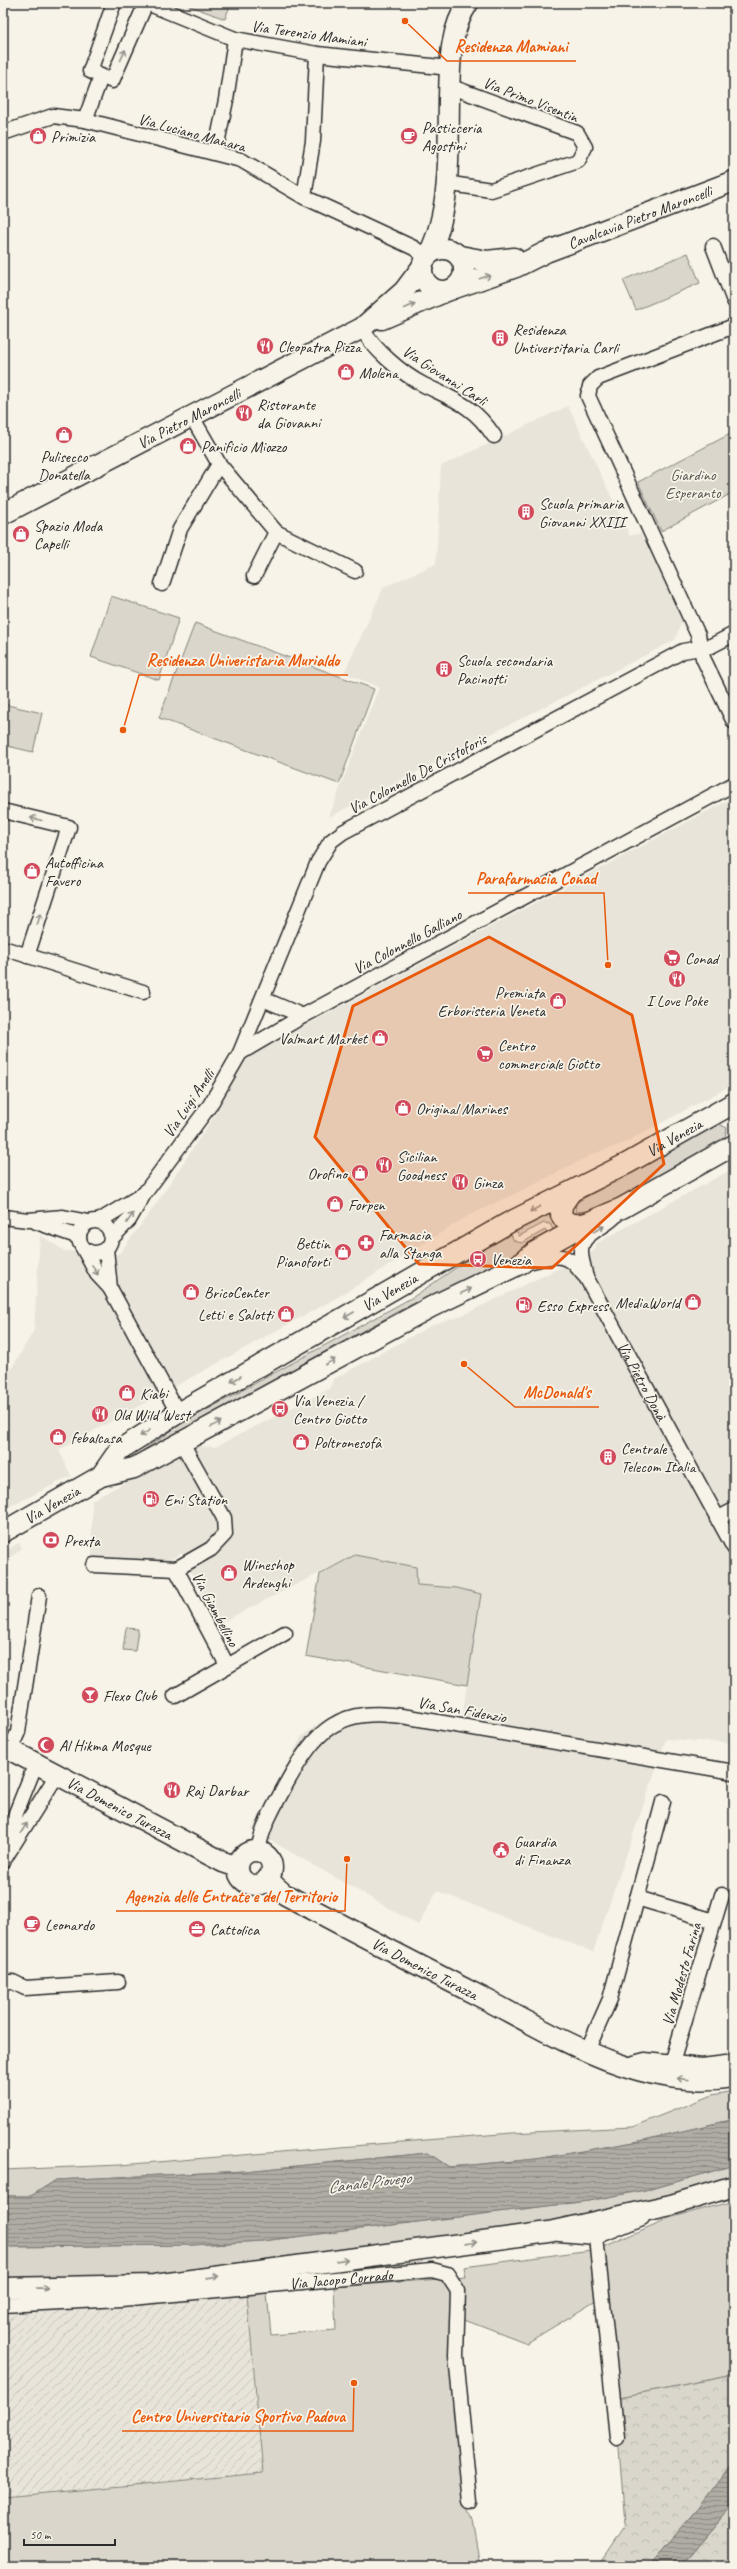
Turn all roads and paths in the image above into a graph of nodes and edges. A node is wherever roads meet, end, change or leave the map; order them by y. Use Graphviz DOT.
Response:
graph roads {
  1 [pos="114,3"];
  2 [pos="146,3"];
  3 [pos="468,3"];
  4 [pos="235,39"];
  5 [pos="317,54"];
  6 [pos="101,76"];
  7 [pos="449,77"];
  8 [pos="85,120"];
  9 [pos="3,134"];
  10 [pos="215,153"];
  11 [pos="734,181"];
  12 [pos="445,183"];
  13 [pos="304,197"];
  14 [pos="442,223"];
  15 [pos="713,246"];
  16 [pos="546,252"];
  17 [pos="458,254"];
  18 [pos="426,259"];
  19 [pos="452,289"];
  20 [pos="734,301"];
  21 [pos="734,326"];
  22 [pos="362,328"];
  23 [pos="192,417"];
  24 [pos="494,436"];
  25 [pos="219,464"];
  26 [pos="3,514"];
  27 [pos="276,532"];
  28 [pos="354,571"];
  29 [pos="254,576"];
  30 [pos="162,584"];
  31 [pos="734,634"];
  32 [pos="701,647"];
  33 [pos="734,722"];
  34 [pos="734,784"];
  35 [pos="734,792"];
  36 [pos="3,811"];
  37 [pos="591,862"];
  38 [pos="3,948"];
  39 [pos="27,956"];
  40 [pos="143,992"];
  41 [pos="263,999"];
  42 [pos="303,1016"];
  43 [pos="252,1026"];
  44 [pos="240,1053"];
  45 [pos="734,1103"];
  46 [pos="734,1145"];
  47 [pos="571,1192"];
  48 [pos="144,1194"];
  49 [pos="622,1208"];
  50 [pos="3,1217"];
  51 [pos="28,1220"];
  52 [pos="93,1222"];
  53 [pos="587,1222"];
  54 [pos="81,1243"];
  55 [pos="109,1244"];
  56 [pos="522,1264"];
  57 [pos="586,1277"];
  58 [pos="110,1288"];
  59 [pos="178,1412"];
  60 [pos="182,1443"];
  61 [pos="101,1476"];
  62 [pos="734,1510"];
  63 [pos="718,1519"];
  64 [pos="3,1532"];
  65 [pos="734,1548"];
  66 [pos="94,1565"];
  67 [pos="176,1569"];
  68 [pos="39,1596"];
  69 [pos="285,1633"];
  70 [pos="227,1665"];
  71 [pos="175,1696"];
  72 [pos="6,1748"];
  73 [pos="36,1763"];
  74 [pos="734,1772"];
  75 [pos="57,1775"];
  76 [pos="663,1802"];
  77 [pos="258,1851"];
  78 [pos="3,1857"];
  79 [pos="3,1861"];
  80 [pos="238,1867"];
  81 [pos="267,1879"];
  82 [pos="722,1895"];
  83 [pos="637,1898"];
  84 [pos="714,1921"];
  85 [pos="3,1982"];
  86 [pos="118,1982"];
  87 [pos="587,2051"];
  88 [pos="734,2062"];
  89 [pos="672,2063"];
  90 [pos="632,2067"];
  91 [pos="734,2077"];
  92 [pos="734,2186"];
  93 [pos="671,2205"];
  94 [pos="549,2232"];
  95 [pos="596,2237"];
  96 [pos="3,2288"];
  97 [pos="3,2304"];
  98 [pos="617,2438"];
  99 [pos="470,2502"];
  1 -- 6 [label="street"];
  2 -- 4 [label="street, Via Terenzio Mamiani"];
  6 -- 2 [label="street, one-way"];
  3 -- 7 [label="main road, Via Pietro Maroncelli"];
  4 -- 5 [label="street, Via Terenzio Mamiani"];
  4 -- 10 [label="street"];
  5 -- 7 [label="street, Via Terenzio Mamiani"];
  5 -- 13 [label="street"];
  6 -- 8 [label="street"];
  7 -- 12 [label="main road, Via Pietro Maroncelli"];
  7 -- 12 [label="street, Via Primo Visentin"];
  8 -- 9 [label="street, Via Luciano Manara"];
  8 -- 10 [label="street, Via Luciano Manara"];
  10 -- 13 [label="street, Via Luciano Manara"];
  11 -- 16 [label="main road, Cavalcavia Pietro Maroncelli"];
  12 -- 14 [label="main road, Via Pietro Maroncelli"];
  13 -- 18 [label="street, Via Luciano Manara"];
  14 -- 17 [label="main road, Via Pietro Maroncelli"];
  14 -- 18 [label="main road, Via Pietro Maroncelli"];
  15 -- 20 [label="street"];
  16 -- 17 [label="main road, Cavalcavia Pietro Maroncelli"];
  19 -- 16 [label="main road, Cavalcavia Pietro Maroncelli, one-way"];
  17 -- 18 [label="main road"];
  17 -- 19 [label="main road"];
  18 -- 19 [label="main road"];
  18 -- 22 [label="main road, Via Pietro Maroncelli"];
  22 -- 19 [label="main road, Cavalcavia Pietro Maroncelli, one-way"];
  21 -- 32 [label="street"];
  22 -- 23 [label="main road, Via Pietro Maroncelli"];
  22 -- 24 [label="street, Via Giovanni Carli"];
  23 -- 25 [label="street"];
  23 -- 26 [label="main road, Via Pietro Maroncelli"];
  25 -- 27 [label="street"];
  25 -- 30 [label="street"];
  27 -- 28 [label="street"];
  27 -- 29 [label="street"];
  31 -- 32 [label="street, Via Colonnello De Cristoforis"];
  32 -- 33 [label="street"];
  32 -- 41 [label="street, Via Colonnello De Cristoforis"];
  34 -- 37 [label="street, Via Colonnello Galliano"];
  35 -- 37 [label="street, Via Colonnello Galliano"];
  39 -- 36 [label="street, one-way"];
  37 -- 42 [label="street, Via Colonnello Galliano"];
  38 -- 39 [label="street"];
  39 -- 40 [label="street"];
  41 -- 42 [label="street"];
  41 -- 43 [label="street, Via Colonnello De Cristoforis"];
  42 -- 44 [label="street, Via Colonnello Galliano"];
  43 -- 44 [label="street, Via Luigi Anelli"];
  44 -- 48 [label="street, Via Luigi Anelli"];
  45 -- 47 [label="main road, Via Venezia"];
  46 -- 49 [label="main road, Via Venezia"];
  47 -- 53 [label="main road"];
  47 -- 59 [label="main road, Via Venezia, one-way"];
  48 -- 52 [label="street, Via Luigi Anelli"];
  55 -- 48 [label="street, Via Luigi Anelli, one-way"];
  49 -- 53 [label="main road, Via Venezia"];
  57 -- 49 [label="street, Via Pietro Donà, one-way"];
  50 -- 51 [label="street"];
  51 -- 52 [label="street"];
  51 -- 54 [label="street"];
  52 -- 54 [label="street"];
  52 -- 55 [label="street"];
  53 -- 56 [label="main road, Via Venezia"];
  54 -- 55 [label="street"];
  54 -- 58 [label="street, one-way"];
  55 -- 58 [label="street"];
  56 -- 57 [label="street, Via Pietro Donà"];
  60 -- 56 [label="main road, Via Venezia, one-way"];
  57 -- 63 [label="street, Via Pietro Donà"];
  58 -- 59 [label="street"];
  59 -- 61 [label="main road, Via Venezia, one-way"];
  60 -- 61 [label="main road, Via Venezia"];
  60 -- 67 [label="street, Via Giambellino"];
  61 -- 64 [label="main road, Via Venezia"];
  62 -- 63 [label="street"];
  63 -- 65 [label="street, Via Pietro Donà"];
  66 -- 67 [label="street, Via Giambellino"];
  67 -- 70 [label="street, Via Giambellino"];
  68 -- 72 [label="street"];
  69 -- 70 [label="street, Via Giambellino"];
  70 -- 71 [label="street, Via Giambellino"];
  72 -- 73 [label="main road, Via Domenico Turazza"];
  73 -- 75 [label="main road, Via Domenico Turazza"];
  73 -- 78 [label="street"];
  74 -- 77 [label="street, Via San Fidenzio"];
  79 -- 75 [label="street, one-way"];
  75 -- 80 [label="main road, Via Domenico Turazza"];
  76 -- 83 [label="street"];
  77 -- 80 [label="main road"];
  77 -- 81 [label="main road"];
  80 -- 81 [label="main road"];
  81 -- 87 [label="main road, Via Domenico Turazza"];
  82 -- 84 [label="street, Via Modesto Farina"];
  83 -- 84 [label="street"];
  83 -- 87 [label="street"];
  84 -- 89 [label="street, Via Modesto Farina"];
  85 -- 86 [label="street"];
  87 -- 90 [label="main road, Via Domenico Turazza"];
  88 -- 89 [label="street"];
  89 -- 90 [label="street"];
  91 -- 90 [label="main road, Via Domenico Turazza, one-way"];
  92 -- 93 [label="main road, Via Jacopo Corrado"];
  93 -- 94 [label="main road, Via Jacopo Corrado"];
  93 -- 95 [label="street, Via Jacopo Corrado"];
  94 -- 95 [label="street, Via Jacopo Corrado"];
  96 -- 94 [label="main road, Via Jacopo Corrado, one-way"];
  95 -- 98 [label="street"];
  97 -- 99 [label="street, Via Jacopo Corrado"];
}
